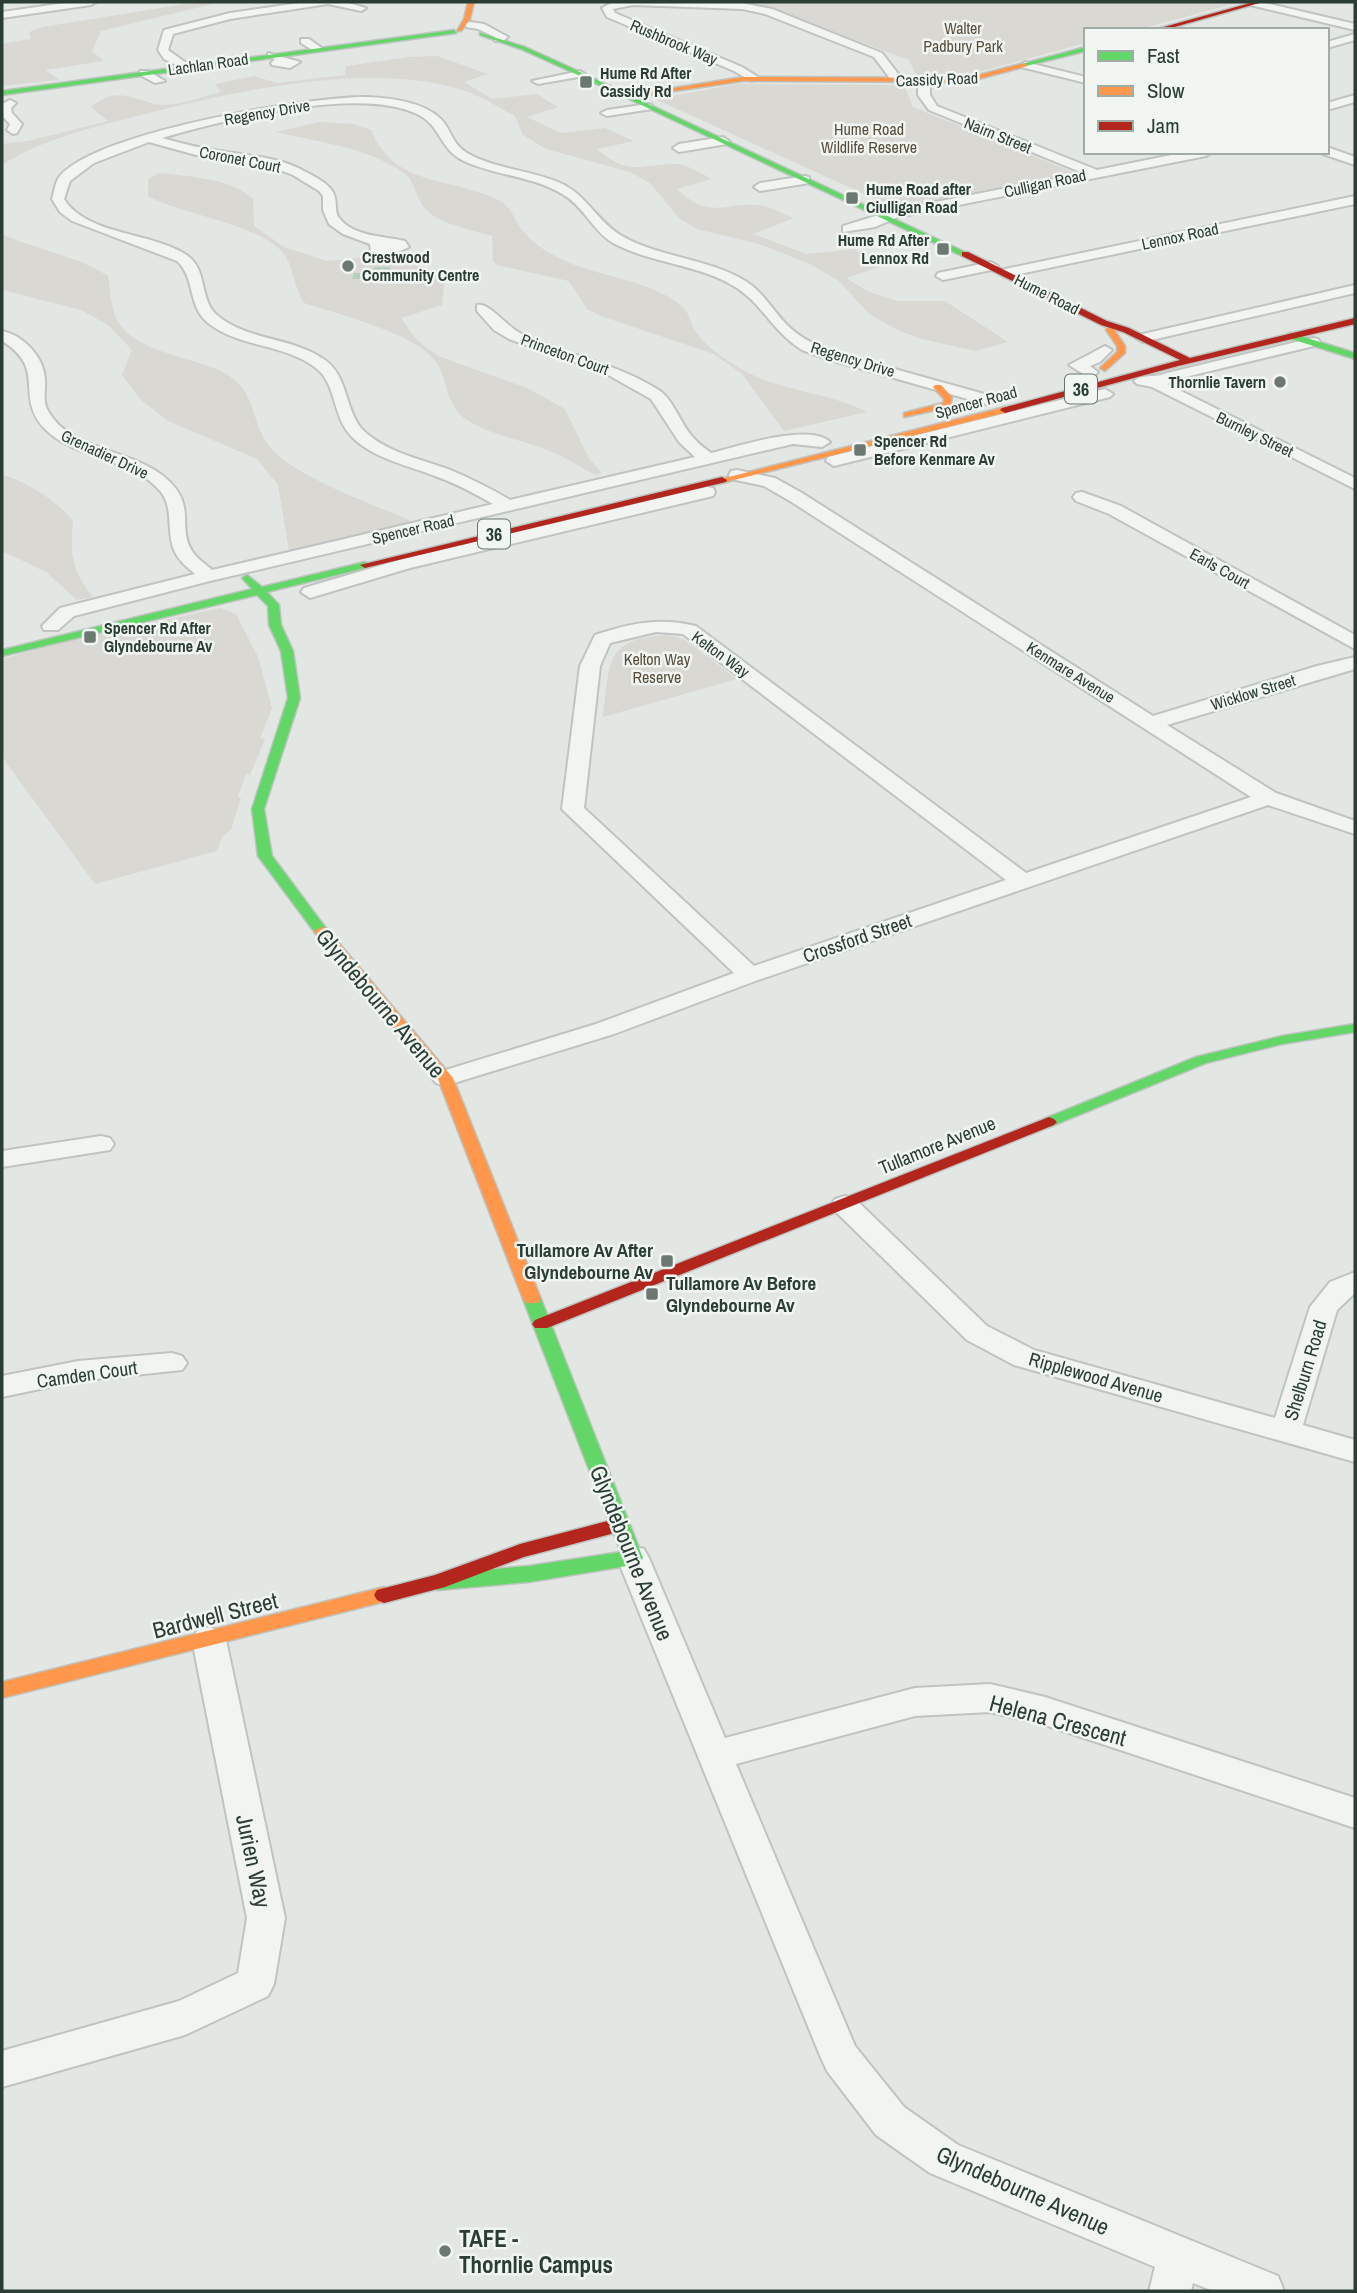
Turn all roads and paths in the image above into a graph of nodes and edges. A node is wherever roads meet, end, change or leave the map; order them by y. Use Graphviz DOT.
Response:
graph roads {
  1 [pos="91,2"];
  2 [pos="324,2"];
  3 [pos="332,2"];
  4 [pos="471,2"];
  5 [pos="617,2"];
  6 [pos="1257,2"];
  7 [pos="361,8"];
  8 [pos="2,15"];
  9 [pos="1355,27"];
  10 [pos="1163,28"];
  11 [pos="466,30"];
  12 [pos="1355,37"];
  13 [pos="1329,44"];
  14 [pos="1084,50"];
  15 [pos="1026,65"];
  16 [pos="185,67"];
  17 [pos="144,73"];
  18 [pos="580,74"];
  19 [pos="755,79"];
  20 [pos="847,79"];
  21 [pos="896,79"];
  22 [pos="538,80"];
  23 [pos="923,80"];
  24 [pos="1084,80"];
  25 [pos="159,81"];
  26 [pos="5,96"];
  27 [pos="629,97"];
  28 [pos="1355,98"];
  29 [pos="1329,106"];
  30 [pos="648,107"];
  31 [pos="607,113"];
  32 [pos="13,130"];
  33 [pos="149,139"];
  34 [pos="723,141"];
  35 [pos="679,148"];
  36 [pos="1329,152"];
  37 [pos="1195,154"];
  38 [pos="1355,161"];
  39 [pos="1094,173"];
  40 [pos="805,180"];
  41 [pos="760,187"];
  42 [pos="1355,200"];
  43 [pos="886,218"];
  44 [pos="848,229"];
  45 [pos="380,243"];
  46 [pos="998,269"];
  47 [pos="943,276"];
  48 [pos="1355,289"];
  49 [pos="482,308"];
  50 [pos="1355,311"];
  51 [pos="1355,321"];
  52 [pos="1107,327"];
  53 [pos="1316,330"];
  54 [pos="2,335"];
  55 [pos="1143,338"];
  56 [pos="1105,349"];
  57 [pos="1355,354"];
  58 [pos="1173,358"];
  59 [pos="1098,370"];
  60 [pos="1124,378"];
  61 [pos="1158,383"];
  62 [pos="943,393"];
  63 [pos="1105,394"];
  64 [pos="989,400"];
  65 [pos="968,405"];
  66 [pos="893,419"];
  67 [pos="911,438"];
  68 [pos="822,442"];
  69 [pos="844,444"];
  70 [pos="713,461"];
  71 [pos="737,475"];
  72 [pos="1355,484"];
  73 [pos="706,492"];
  74 [pos="796,497"];
  75 [pos="1082,497"];
  76 [pos="651,500"];
  77 [pos="506,505"];
  78 [pos="386,559"];
  79 [pos="405,564"];
  80 [pos="247,578"];
  81 [pos="216,580"];
  82 [pos="260,591"];
  83 [pos="310,592"];
  84 [pos="236,597"];
  85 [pos="275,625"];
  86 [pos="51,626"];
  87 [pos="2,637"];
  88 [pos="1355,643"];
  89 [pos="2,653"];
  90 [pos="1355,663"];
  91 [pos="1152,723"];
  92 [pos="1268,798"];
  93 [pos="1355,828"];
  94 [pos="1022,881"];
  95 [pos="750,975"];
  96 [pos="1355,1028"];
  97 [pos="445,1078"];
  98 [pos="101,1144"];
  99 [pos="2,1159"];
  100 [pos="845,1205"];
  101 [pos="1355,1281"];
  102 [pos="541,1324"];
  103 [pos="172,1363"];
  104 [pos="2,1387"];
  105 [pos="1286,1431"];
  106 [pos="1355,1451"];
  107 [pos="626,1541"];
  108 [pos="438,1582"];
  109 [pos="209,1640"];
  110 [pos="2,1690"];
  111 [pos="715,1755"];
  112 [pos="1355,1813"];
  113 [pos="2,2069"];
  114 [pos="1175,2275"];
  115 [pos="1263,2291"];
  1 -- 8 [label="street"];
  2 -- 16 [label="street"];
  3 -- 7 [label="street"];
  4 -- 11 [label="street"];
  5 -- 19 [label="street, Rushbrook Way"];
  5 -- 21 [label="street, Rushbrook Way"];
  6 -- 9 [label="street"];
  6 -- 10 [label="street"];
  11 -- 16 [label="street, Lachlan Road"];
  11 -- 18 [label="street, Hume Road"];
  12 -- 13 [label="street"];
  14 -- 15 [label="street, Cassidy Road"];
  15 -- 23 [label="street, Cassidy Road"];
  15 -- 24 [label="street"];
  16 -- 17 [label="street, Lachlan Road"];
  17 -- 25 [label="street, Lachlan Road"];
  17 -- 26 [label="street, Lachlan Road"];
  18 -- 22 [label="street"];
  18 -- 27 [label="street, Hume Road"];
  19 -- 20 [label="street, Cassidy Road"];
  19 -- 27 [label="street, Cassidy Road"];
  20 -- 21 [label="street, Cassidy Road"];
  20 -- 23 [label="street, Cassidy Road"];
  21 -- 23 [label="street, Cassidy Road"];
  23 -- 39 [label="street, Nairn Street"];
  26 -- 32 [label="street"];
  27 -- 30 [label="street, Hume Road"];
  28 -- 29 [label="street"];
  30 -- 31 [label="street"];
  30 -- 34 [label="street, Hume Road"];
  33 -- 45 [label="street, Coronet Court"];
  33 -- 62 [label="street, Regency Drive"];
  33 -- 77 [label="street, Regency Drive"];
  34 -- 35 [label="street"];
  34 -- 40 [label="street, Hume Road"];
  36 -- 38 [label="street"];
  37 -- 39 [label="street, Culligan Road"];
  39 -- 43 [label="street, Culligan Road"];
  40 -- 41 [label="street"];
  40 -- 43 [label="street, Hume Road"];
  42 -- 46 [label="street, Lennox Road"];
  43 -- 44 [label="street"];
  43 -- 46 [label="street, Hume Road"];
  46 -- 47 [label="street, Hume Road"];
  46 -- 52 [label="street, Hume Road"];
  48 -- 55 [label="street"];
  49 -- 70 [label="street, Princeton Court"];
  50 -- 53 [label="street"];
  51 -- 53 [label="street, Spencer Road / 36"];
  52 -- 55 [label="street, Hume Road"];
  52 -- 58 [label="street, Hume Road"];
  52 -- 59 [label="street"];
  53 -- 57 [label="street"];
  53 -- 58 [label="street, Spencer Road / 36"];
  53 -- 58 [label="street, Spencer Road / 36"];
  53 -- 61 [label="street, Spencer Road"];
  54 -- 81 [label="street, Grenadier Drive"];
  55 -- 58 [label="street, Hume Road"];
  56 -- 59 [label="street"];
  58 -- 59 [label="street, Spencer Road / 36"];
  58 -- 60 [label="street, Spencer Road / 36"];
  59 -- 64 [label="street, Spencer Road / 36"];
  60 -- 61 [label="street, Spencer Road"];
  60 -- 65 [label="street"];
  60 -- 67 [label="street, Spencer Road / 36"];
  61 -- 72 [label="street, Burnley Street"];
  62 -- 64 [label="street, Regency Drive"];
  62 -- 65 [label="street"];
  62 -- 66 [label="street"];
  63 -- 67 [label="street, Spencer Road"];
  64 -- 65 [label="street, Spencer Road / 36"];
  65 -- 69 [label="street, Spencer Road / 36"];
  67 -- 69 [label="street, Spencer Road"];
  67 -- 70 [label="street"];
  68 -- 69 [label="street, Spencer Road / 36"];
  68 -- 70 [label="street, Spencer Road"];
  69 -- 71 [label="street, Spencer Road / 36"];
  69 -- 74 [label="street"];
  70 -- 77 [label="street, Spencer Road"];
  70 -- 80 [label="street, Spencer Road / 36"];
  71 -- 74 [label="street, Kenmare Avenue"];
  71 -- 76 [label="street, Spencer Road / 36"];
  73 -- 76 [label="street, Spencer Road"];
  74 -- 91 [label="street, Kenmare Avenue"];
  75 -- 88 [label="street, Earls Court"];
  76 -- 78 [label="street, Spencer Road / 36"];
  76 -- 79 [label="street, Spencer Road"];
  77 -- 81 [label="street, Spencer Road"];
  78 -- 79 [label="street, Spencer Road"];
  78 -- 82 [label="street, Spencer Road / 36"];
  79 -- 83 [label="street, Spencer Road"];
  80 -- 81 [label="street, Spencer Road / 36"];
  80 -- 82 [label="street, Glyndebourne Avenue"];
  81 -- 84 [label="street"];
  81 -- 86 [label="street, Spencer Road"];
  82 -- 84 [label="street, Spencer Road / 36"];
  82 -- 85 [label="street, Glyndebourne Avenue"];
  84 -- 85 [label="street"];
  84 -- 89 [label="street, Spencer Road / 36"];
  85 -- 97 [label="street, Glyndebourne Avenue"];
  86 -- 87 [label="street, Spencer Road"];
  90 -- 91 [label="street, Wicklow Street"];
  91 -- 92 [label="street, Kenmare Avenue"];
  92 -- 93 [label="street, Kenmare Avenue"];
  92 -- 94 [label="street, Crossford Street"];
  94 -- 95 [label="street, Crossford Street"];
  94 -- 95 [label="street, Kelton Way"];
  95 -- 97 [label="street, Crossford Street"];
  96 -- 100 [label="street, Tullamore Avenue"];
  97 -- 102 [label="street, Glyndebourne Avenue"];
  98 -- 99 [label="street"];
  100 -- 102 [label="street, Tullamore Avenue"];
  100 -- 105 [label="street, Ripplewood Avenue"];
  101 -- 105 [label="street, Shelburn Road"];
  102 -- 107 [label="street, Glyndebourne Avenue"];
  103 -- 104 [label="street, Camden Court"];
  105 -- 106 [label="street, Ripplewood Avenue"];
  107 -- 108 [label="street, Bardwell Street"];
  107 -- 108 [label="street, Bardwell Street"];
  107 -- 111 [label="street, Glyndebourne Avenue"];
  108 -- 109 [label="street, Bardwell Street"];
  109 -- 110 [label="street, Bardwell Street"];
  109 -- 113 [label="street, Jurien Way"];
  111 -- 112 [label="street, Helena Crescent"];
  111 -- 114 [label="street, Glyndebourne Avenue"];
  114 -- 115 [label="street, Glyndebourne Avenue"];
}
